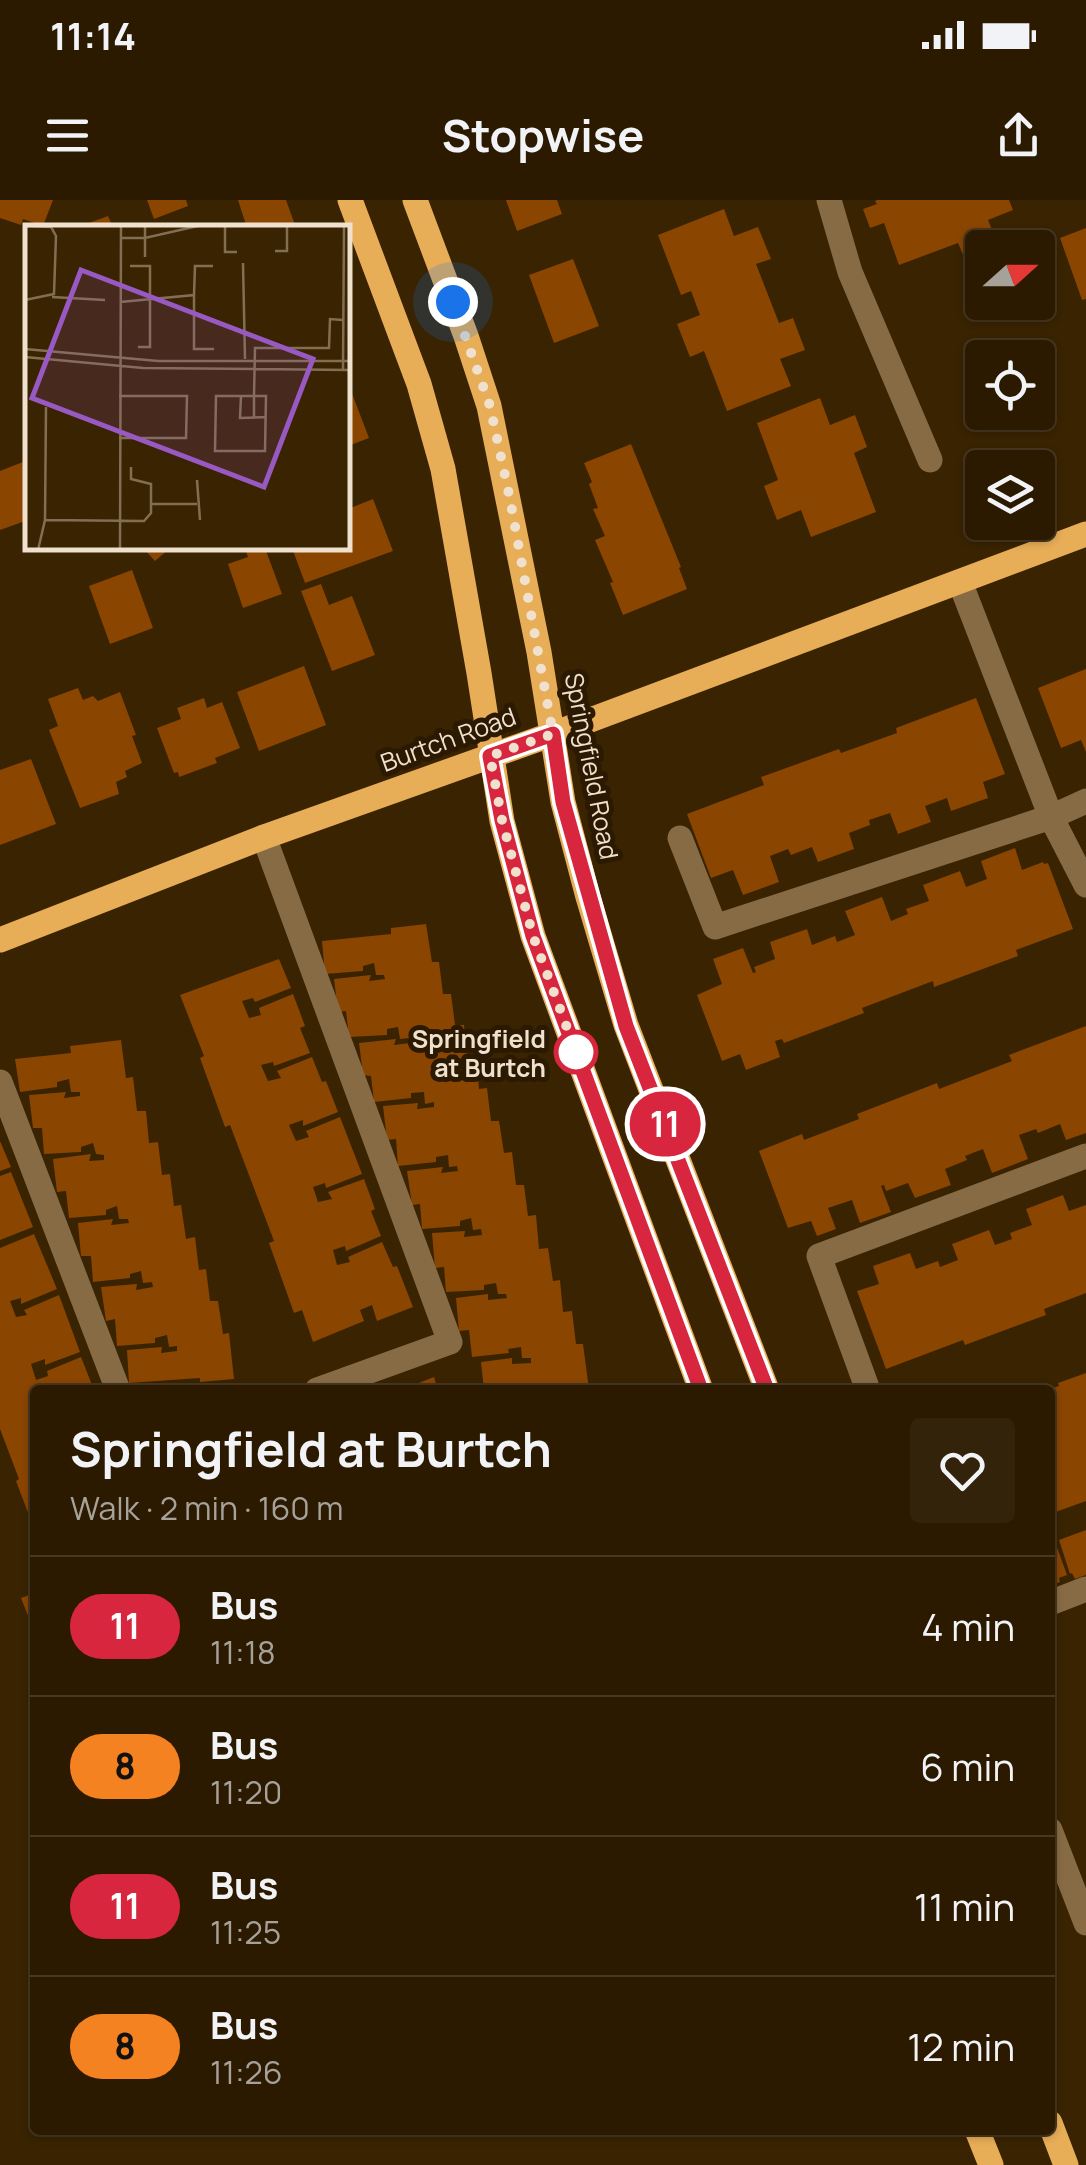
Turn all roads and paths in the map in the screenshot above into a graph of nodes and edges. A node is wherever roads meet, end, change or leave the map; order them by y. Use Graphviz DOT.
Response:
graph roads {
  1 [pos="350,200"];
  2 [pos="414,200"];
  3 [pos="829,200"];
  4 [pos="930,460"];
  5 [pos="1086,534"];
  6 [pos="960,582"];
  7 [pos="553,734"];
  8 [pos="490,756"];
  9 [pos="1086,801"];
  10 [pos="1051,816"];
  11 [pos="264,837"];
  12 [pos="680,838"];
  13 [pos="1086,886"];
  14 [pos="0,940"];
  15 [pos="0,1082"];
  16 [pos="1086,1156"];
  17 [pos="116,1385"];
  18 [pos="330,1385"];
  19 [pos="699,1385"];
  20 [pos="766,1385"];
  21 [pos="866,1385"];
  22 [pos="1086,1589"];
  23 [pos="1055,1601"];
  24 [pos="1055,1843"];
  25 [pos="1086,1924"];
  26 [pos="980,2135"];
  27 [pos="1055,2135"];
  28 [pos="991,2165"];
  29 [pos="1066,2165"];
  1 -- 8 [label="main road"];
  2 -- 7 [label="main road, Springfield Road"];
  3 -- 4 [label="lane"];
  5 -- 6 [label="main road, Burtch Road"];
  6 -- 7 [label="main road, Burtch Road"];
  6 -- 10 [label="lane"];
  7 -- 8 [label="main road, Burtch Road"];
  7 -- 20 [label="main road, Springfield Road"];
  8 -- 11 [label="main road, Burtch Road"];
  8 -- 19 [label="main road"];
  9 -- 10 [label="lane"];
  10 -- 12 [label="lane"];
  10 -- 13 [label="lane"];
  11 -- 14 [label="main road, Burtch Road"];
  11 -- 18 [label="lane"];
  15 -- 17 [label="lane"];
  16 -- 21 [label="lane"];
  22 -- 23 [label="lane"];
  24 -- 25 [label="lane"];
  26 -- 28 [label="main road"];
  27 -- 29 [label="main road"];
}
